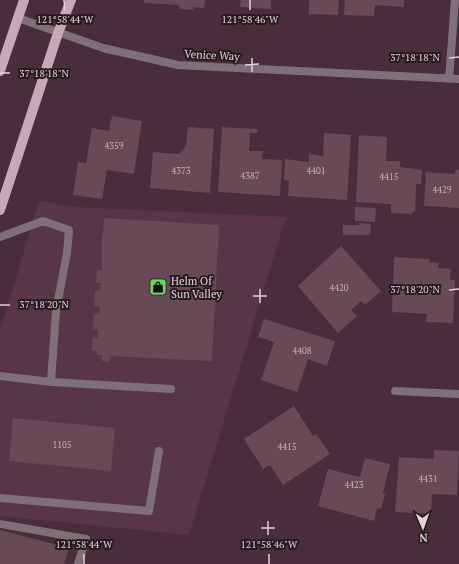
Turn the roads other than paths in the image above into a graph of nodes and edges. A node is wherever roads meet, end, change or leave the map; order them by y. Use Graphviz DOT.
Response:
graph roads {
  1 [pos="24,0"];
  2 [pos="71,0"];
  3 [pos="455,0"];
  4 [pos="18,18"];
  5 [pos="58,33"];
  6 [pos="0,71"];
  7 [pos="449,79"];
  8 [pos="459,79"];
  9 [pos="0,210"];
  10 [pos="0,237"];
  11 [pos="0,376"];
  12 [pos="51,382"];
  13 [pos="171,389"];
  14 [pos="395,391"];
  15 [pos="459,394"];
  16 [pos="159,451"];
  17 [pos="0,498"];
  18 [pos="0,524"];
  19 [pos="78,564"];
  1 -- 4 [label="main road"];
  2 -- 5 [label="main road"];
  3 -- 7 [label="street"];
  4 -- 5 [label="street, Venice Way"];
  4 -- 6 [label="main road"];
  5 -- 7 [label="street, Venice Way"];
  5 -- 9 [label="main road"];
  7 -- 8 [label="street, Venice Way"];
  10 -- 12 [label="street"];
  11 -- 12 [label="street"];
  12 -- 13 [label="street"];
  14 -- 15 [label="street"];
  16 -- 17 [label="street"];
  18 -- 19 [label="street"];
}
